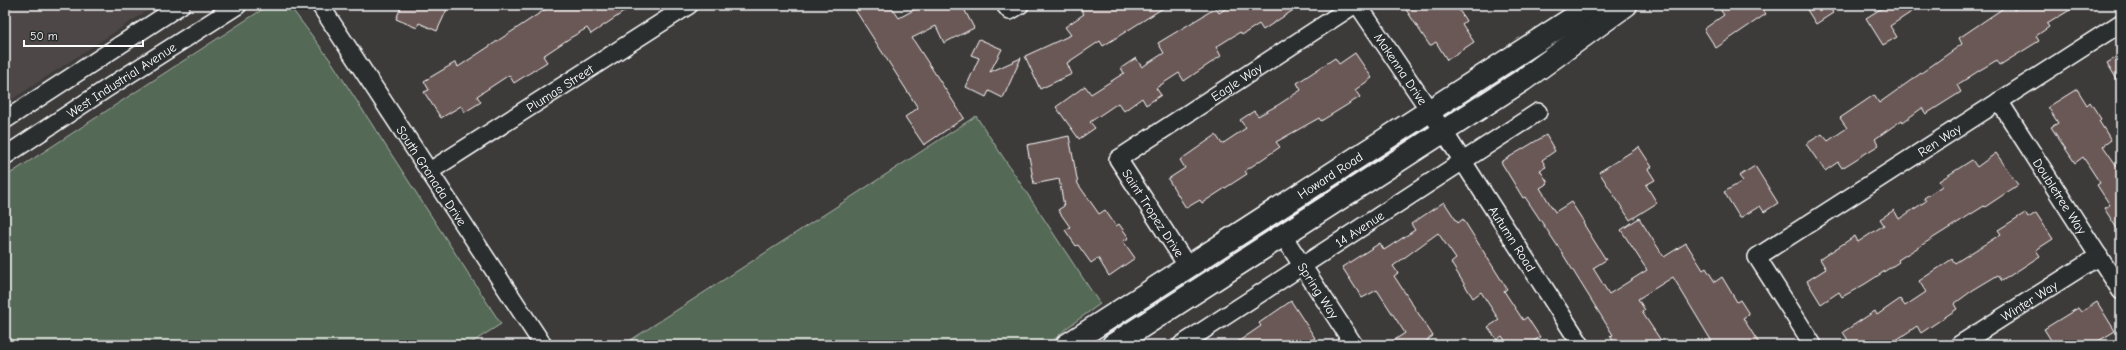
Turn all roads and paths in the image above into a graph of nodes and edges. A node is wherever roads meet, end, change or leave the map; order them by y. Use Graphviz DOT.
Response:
graph roads {
  1 [pos="181,5"];
  2 [pos="238,5"];
  3 [pos="320,5"];
  4 [pos="689,5"];
  5 [pos="1354,5"];
  6 [pos="1358,5"];
  7 [pos="1593,5"];
  8 [pos="1626,5"];
  9 [pos="2121,23"];
  10 [pos="1999,101"];
  11 [pos="1429,110"];
  12 [pos="1538,112"];
  13 [pos="5,120"];
  14 [pos="1444,132"];
  15 [pos="5,156"];
  16 [pos="1118,159"];
  17 [pos="1463,161"];
  18 [pos="430,171"];
  19 [pos="1284,236"];
  20 [pos="2099,256"];
  21 [pos="1302,266"];
  22 [pos="1188,268"];
  23 [pos="2121,291"];
  24 [pos="1108,318"];
  25 [pos="1121,343"];
  26 [pos="543,345"];
  27 [pos="1067,345"];
  28 [pos="1182,345"];
  29 [pos="1354,345"];
  30 [pos="1581,345"];
  31 [pos="1813,345"];
  32 [pos="1960,345"];
  1 -- 13 [label="street"];
  2 -- 15 [label="street, West Industrial Avenue"];
  3 -- 18 [label="street, South Granada Drive"];
  4 -- 18 [label="street, Plumas Street"];
  5 -- 16 [label="street, Eagle Way"];
  6 -- 11 [label="street, Makenna Drive"];
  7 -- 11 [label="main road, Howard Road"];
  8 -- 14 [label="main road, Howard Road"];
  9 -- 10 [label="street, Ren Way"];
  10 -- 20 [label="street, Doubletree Way"];
  10 -- 31 [label="street, Ren Way"];
  11 -- 14 [label="street, Makenna Drive"];
  11 -- 22 [label="main road, Howard Road"];
  12 -- 17 [label="street, 14 Avenue"];
  14 -- 17 [label="street, Autumn Road"];
  14 -- 19 [label="main road, Howard Road"];
  16 -- 22 [label="street, Saint Tropez Drive"];
  17 -- 21 [label="street, 14 Avenue"];
  17 -- 30 [label="street, Autumn Road"];
  18 -- 26 [label="street, South Granada Drive"];
  19 -- 21 [label="street, Spring Way"];
  19 -- 25 [label="main road, Howard Road"];
  20 -- 23 [label="street, Doubletree Way"];
  20 -- 32 [label="street, Winter Way"];
  21 -- 28 [label="street, 14 Avenue"];
  21 -- 29 [label="street, Spring Way"];
  22 -- 24 [label="main road, Howard Road"];
  24 -- 25 [label="street"];
  24 -- 27 [label="main road, Howard Road"];
}
